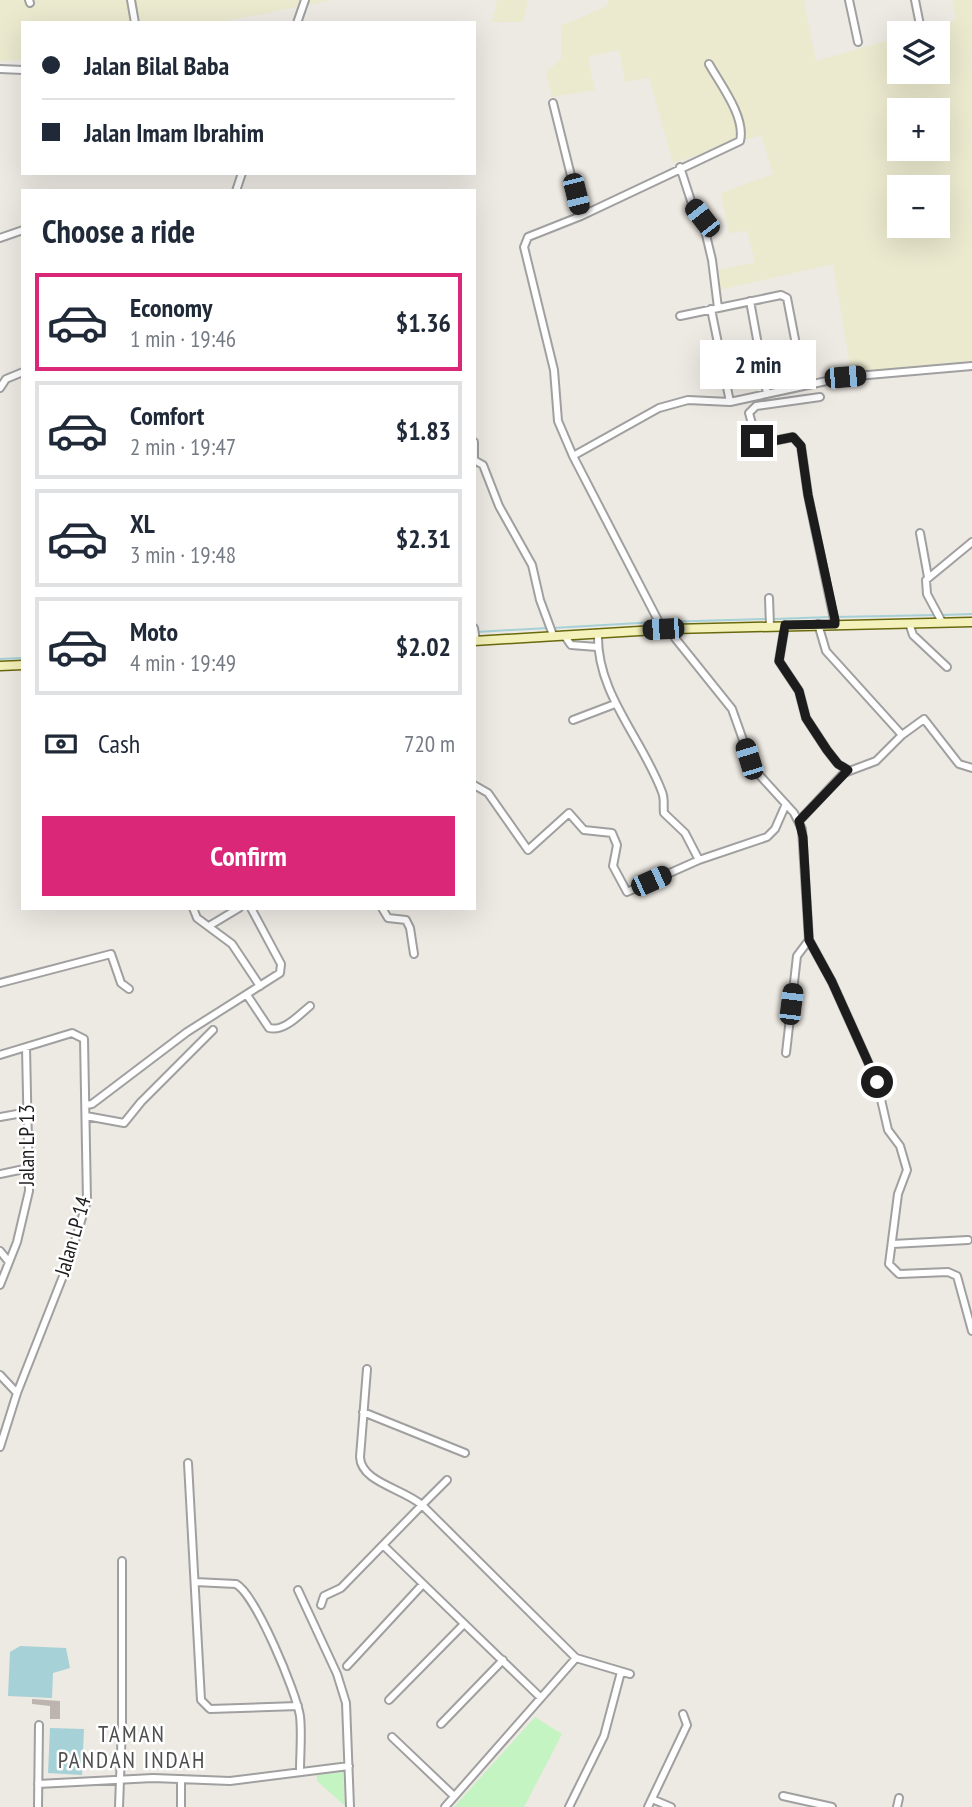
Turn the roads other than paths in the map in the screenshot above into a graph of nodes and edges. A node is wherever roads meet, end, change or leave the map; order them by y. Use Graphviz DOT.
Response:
graph roads {
  1 [pos="131,0"];
  2 [pos="305,0"];
  3 [pos="849,0"];
  4 [pos="915,0"];
  5 [pos="135,21"];
  6 [pos="298,21"];
  7 [pos="919,21"];
  8 [pos="858,43"];
  9 [pos="709,64"];
  10 [pos="0,69"];
  11 [pos="21,70"];
  12 [pos="553,103"];
  13 [pos="681,167"];
  14 [pos="581,216"];
  15 [pos="21,231"];
  16 [pos="0,238"];
  17 [pos="750,302"];
  18 [pos="714,309"];
  19 [pos="680,316"];
  20 [pos="972,366"];
  21 [pos="21,373"];
  22 [pos="804,386"];
  23 [pos="0,388"];
  24 [pos="768,394"];
  25 [pos="820,397"];
  26 [pos="730,402"];
  27 [pos="573,456"];
  28 [pos="476,461"];
  29 [pos="920,533"];
  30 [pos="972,542"];
  31 [pos="928,577"];
  32 [pos="769,598"];
  33 [pos="835,619"];
  34 [pos="770,621"];
  35 [pos="941,621"];
  36 [pos="972,622"];
  37 [pos="909,623"];
  38 [pos="818,624"];
  39 [pos="785,625"];
  40 [pos="665,628"];
  41 [pos="598,633"];
  42 [pos="554,635"];
  43 [pos="564,635"];
  44 [pos="476,639"];
  45 [pos="597,647"];
  46 [pos="21,665"];
  47 [pos="0,666"];
  48 [pos="947,667"];
  49 [pos="615,704"];
  50 [pos="572,720"];
  51 [pos="902,735"];
  52 [pos="972,768"];
  53 [pos="848,770"];
  54 [pos="476,786"];
  55 [pos="786,804"];
  56 [pos="799,821"];
  57 [pos="699,860"];
  58 [pos="194,910"];
  59 [pos="236,910"];
  60 [pos="252,910"];
  61 [pos="383,910"];
  62 [pos="209,926"];
  63 [pos="809,940"];
  64 [pos="414,954"];
  65 [pos="0,983"];
  66 [pos="260,986"];
  67 [pos="129,989"];
  68 [pos="247,995"];
  69 [pos="310,1006"];
  70 [pos="213,1030"];
  71 [pos="26,1047"];
  72 [pos="786,1053"];
  73 [pos="0,1055"];
  74 [pos="86,1105"];
  75 [pos="28,1112"];
  76 [pos="86,1116"];
  77 [pos="0,1117"];
  78 [pos="29,1168"];
  79 [pos="0,1174"];
  80 [pos="968,1240"];
  81 [pos="892,1244"];
  82 [pos="0,1251"];
  83 [pos="9,1262"];
  84 [pos="0,1285"];
  85 [pos="972,1331"];
  86 [pos="366,1369"];
  87 [pos="0,1375"];
  88 [pos="17,1393"];
  89 [pos="363,1412"];
  90 [pos="0,1447"];
  91 [pos="466,1453"];
  92 [pos="188,1463"];
  93 [pos="447,1480"];
  94 [pos="422,1505"];
  95 [pos="383,1545"];
  96 [pos="122,1560"];
  97 [pos="195,1582"];
  98 [pos="423,1584"];
  99 [pos="298,1590"];
  100 [pos="321,1605"];
  101 [pos="464,1623"];
  102 [pos="576,1658"];
  103 [pos="503,1660"];
  104 [pos="347,1665"];
  105 [pos="621,1672"];
  106 [pos="630,1674"];
  107 [pos="540,1696"];
  108 [pos="389,1700"];
  109 [pos="298,1706"];
  110 [pos="682,1714"];
  111 [pos="441,1724"];
  112 [pos="39,1725"];
  113 [pos="392,1737"];
  114 [pos="349,1766"];
  115 [pos="300,1771"];
  116 [pos="121,1779"];
  117 [pos="181,1779"];
  118 [pos="38,1784"];
  119 [pos="454,1796"];
  120 [pos="783,1796"];
  121 [pos="899,1798"];
  122 [pos="652,1799"];
  123 [pos="38,1807"];
  124 [pos="119,1807"];
  125 [pos="181,1807"];
  126 [pos="350,1807"];
  127 [pos="445,1807"];
  128 [pos="569,1807"];
  129 [pos="648,1807"];
  130 [pos="671,1807"];
  131 [pos="832,1807"];
  132 [pos="897,1807"];
  1 -- 5 [label="street"];
  2 -- 6 [label="street"];
  3 -- 8 [label="street"];
  4 -- 7 [label="street"];
  9 -- 13 [label="street"];
  10 -- 11 [label="street"];
  12 -- 14 [label="street"];
  13 -- 14 [label="street"];
  13 -- 18 [label="street"];
  14 -- 27 [label="street"];
  15 -- 16 [label="street"];
  17 -- 18 [label="street"];
  17 -- 22 [label="street"];
  17 -- 24 [label="street"];
  18 -- 19 [label="street"];
  18 -- 26 [label="street"];
  20 -- 22 [label="street"];
  21 -- 23 [label="street"];
  22 -- 24 [label="street"];
  24 -- 26 [label="street"];
  25 -- 33 [label="street"];
  26 -- 27 [label="street"];
  27 -- 40 [label="street"];
  28 -- 42 [label="street"];
  29 -- 31 [label="street"];
  30 -- 31 [label="street"];
  31 -- 35 [label="street"];
  32 -- 34 [label="street"];
  33 -- 37 [label="main road"];
  33 -- 38 [label="main road"];
  34 -- 39 [label="main road"];
  34 -- 40 [label="main road"];
  35 -- 36 [label="main road"];
  35 -- 37 [label="main road"];
  37 -- 48 [label="street"];
  38 -- 39 [label="main road"];
  38 -- 51 [label="street"];
  39 -- 53 [label="street"];
  40 -- 41 [label="main road"];
  40 -- 55 [label="street"];
  41 -- 43 [label="main road"];
  41 -- 45 [label="street"];
  42 -- 43 [label="main road"];
  42 -- 44 [label="main road"];
  43 -- 45 [label="street"];
  45 -- 49 [label="street"];
  46 -- 47 [label="main road"];
  49 -- 50 [label="street"];
  49 -- 57 [label="street"];
  51 -- 52 [label="street"];
  51 -- 53 [label="street"];
  53 -- 56 [label="street"];
  54 -- 57 [label="street"];
  55 -- 56 [label="street"];
  55 -- 57 [label="street"];
  56 -- 63 [label="street"];
  58 -- 62 [label="street"];
  59 -- 62 [label="street"];
  60 -- 66 [label="street"];
  61 -- 64 [label="street"];
  62 -- 66 [label="street"];
  63 -- 72 [label="street"];
  63 -- 81 [label="street"];
  65 -- 67 [label="street"];
  66 -- 68 [label="street"];
  68 -- 69 [label="street"];
  68 -- 74 [label="street"];
  70 -- 76 [label="street"];
  71 -- 73 [label="street"];
  71 -- 74 [label="street, Jalan LP 14"];
  71 -- 75 [label="street, Jalan LP 13"];
  74 -- 76 [label="street, Jalan LP 14"];
  75 -- 77 [label="street"];
  75 -- 78 [label="street, Jalan LP 13"];
  76 -- 88 [label="street, Jalan LP 14"];
  78 -- 79 [label="street"];
  78 -- 83 [label="street, Jalan LP 13"];
  80 -- 81 [label="street"];
  81 -- 85 [label="street"];
  82 -- 83 [label="street"];
  83 -- 84 [label="street, Jalan LP 13"];
  86 -- 89 [label="street"];
  87 -- 88 [label="street"];
  88 -- 90 [label="street, Jalan LP 14"];
  89 -- 91 [label="street"];
  89 -- 94 [label="street"];
  92 -- 97 [label="street"];
  93 -- 94 [label="street"];
  94 -- 95 [label="street"];
  94 -- 102 [label="street"];
  95 -- 98 [label="street"];
  95 -- 100 [label="street"];
  96 -- 116 [label="street"];
  97 -- 109 [label="street"];
  97 -- 109 [label="street"];
  98 -- 101 [label="street"];
  98 -- 104 [label="street"];
  99 -- 114 [label="street"];
  101 -- 103 [label="street"];
  101 -- 108 [label="street"];
  102 -- 105 [label="street"];
  102 -- 107 [label="street"];
  103 -- 107 [label="street"];
  103 -- 111 [label="street"];
  105 -- 106 [label="street"];
  105 -- 128 [label="street"];
  107 -- 119 [label="street"];
  109 -- 115 [label="street"];
  110 -- 122 [label="street"];
  112 -- 118 [label="street"];
  113 -- 119 [label="street"];
  114 -- 115 [label="street"];
  114 -- 126 [label="street"];
  115 -- 117 [label="street"];
  116 -- 117 [label="street"];
  116 -- 118 [label="street"];
  116 -- 124 [label="street"];
  117 -- 125 [label="street"];
  118 -- 123 [label="street"];
  119 -- 127 [label="street"];
  120 -- 131 [label="street"];
  121 -- 132 [label="street"];
  122 -- 129 [label="street"];
  122 -- 130 [label="street"];
}
